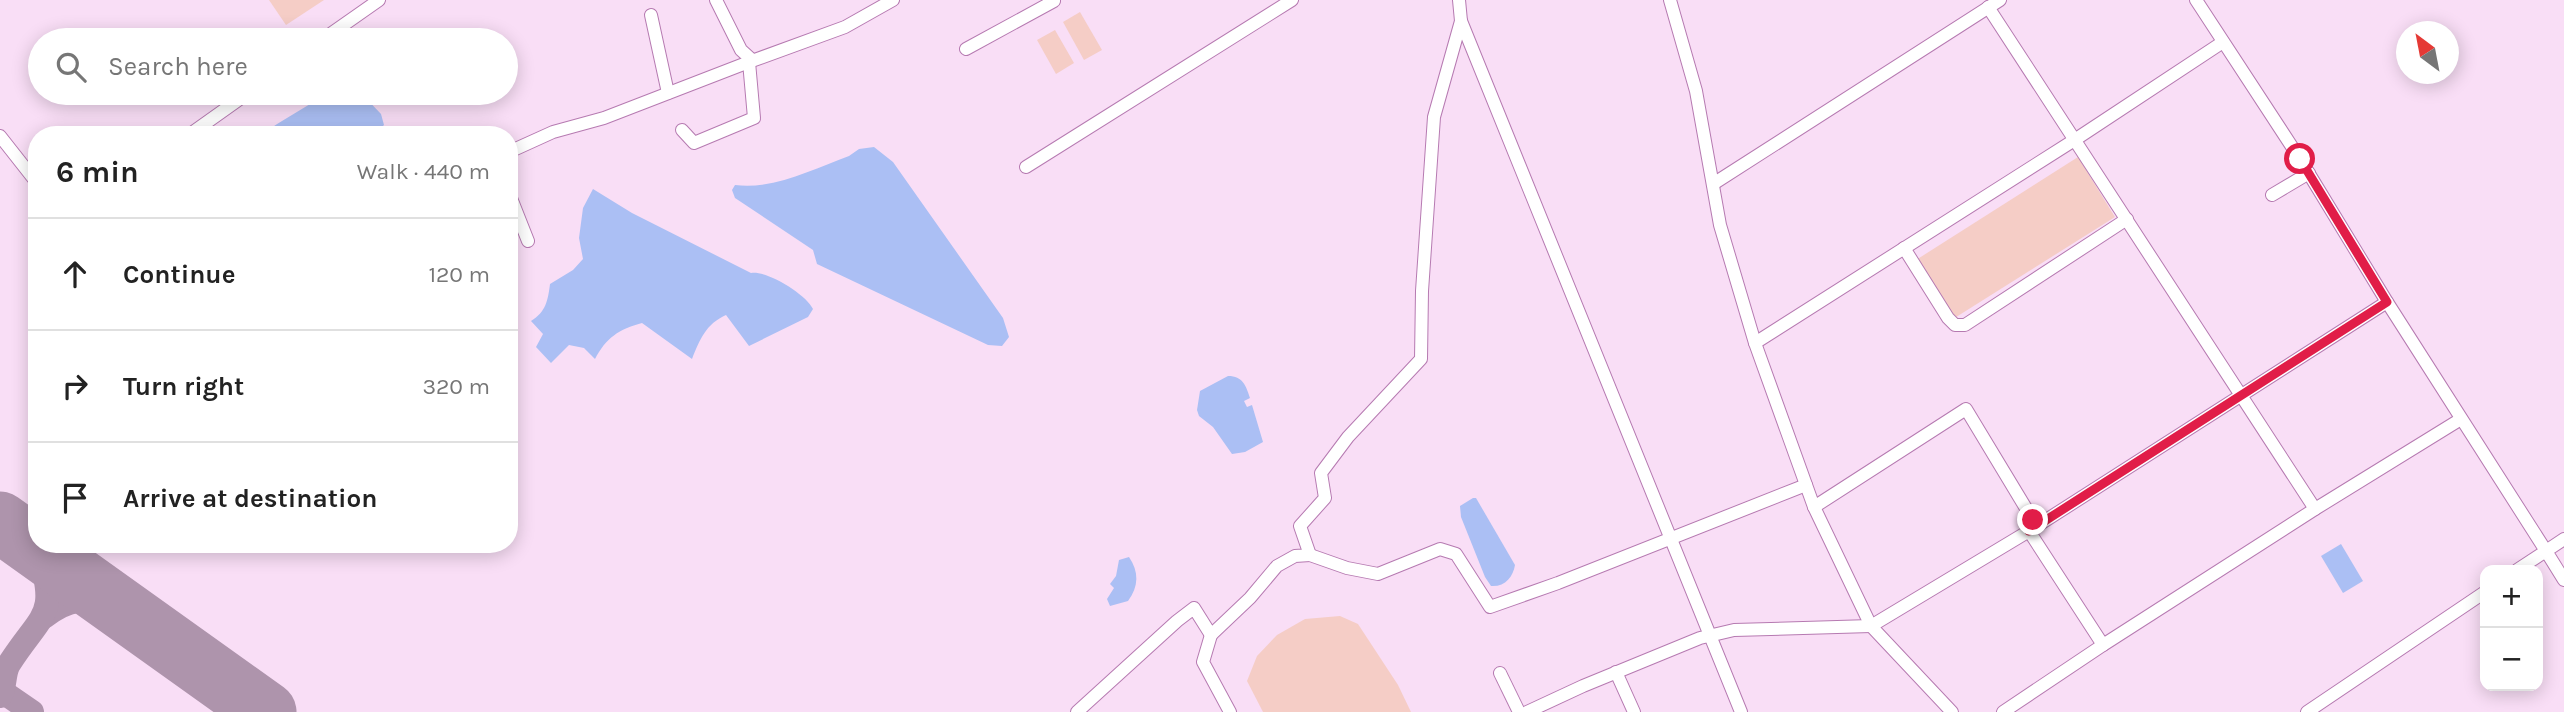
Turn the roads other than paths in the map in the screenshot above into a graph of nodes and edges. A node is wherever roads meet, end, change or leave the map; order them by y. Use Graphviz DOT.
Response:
graph roads {
  1 [pos="379,0"];
  2 [pos="716,0"];
  3 [pos="893,0"];
  4 [pos="1292,0"];
  5 [pos="1459,0"];
  6 [pos="1670,0"];
  7 [pos="2196,0"];
  8 [pos="1054,1"];
  9 [pos="1994,4"];
  10 [pos="651,15"];
  11 [pos="1461,21"];
  12 [pos="339,28"];
  13 [pos="2223,42"];
  14 [pos="967,49"];
  15 [pos="750,61"];
  16 [pos="668,93"];
  17 [pos="231,105"];
  18 [pos="202,126"];
  19 [pos="682,130"];
  20 [pos="0,136"];
  21 [pos="2076,139"];
  22 [pos="518,148"];
  23 [pos="1026,167"];
  24 [pos="28,172"];
  25 [pos="2309,173"];
  26 [pos="1713,184"];
  27 [pos="2272,195"];
  28 [pos="518,215"];
  29 [pos="2127,219"];
  30 [pos="528,240"];
  31 [pos="1904,248"];
  32 [pos="2387,302"];
  33 [pos="1755,343"];
  34 [pos="2241,394"];
  35 [pos="2460,419"];
  36 [pos="1806,485"];
  37 [pos="1814,508"];
  38 [pos="2315,509"];
  39 [pos="2029,531"];
  40 [pos="1671,538"];
  41 [pos="2564,539"];
  42 [pos="2546,551"];
  43 [pos="1310,555"];
  44 [pos="2525,565"];
  45 [pos="2564,580"];
  46 [pos="2480,595"];
  47 [pos="1871,626"];
  48 [pos="1211,635"];
  49 [pos="2103,645"];
  50 [pos="1616,672"];
  51 [pos="1500,673"];
  52 [pos="1077,712"];
  53 [pos="1230,712"];
  54 [pos="1519,712"];
  55 [pos="1527,712"];
  56 [pos="1633,712"];
  57 [pos="1741,712"];
  58 [pos="1952,712"];
  59 [pos="2003,712"];
  60 [pos="2307,712"];
  1 -- 12 [label="street"];
  2 -- 15 [label="street"];
  3 -- 15 [label="street"];
  4 -- 23 [label="street"];
  5 -- 11 [label="street"];
  6 -- 26 [label="street"];
  7 -- 13 [label="street"];
  8 -- 14 [label="street"];
  9 -- 21 [label="street"];
  9 -- 26 [label="street"];
  10 -- 16 [label="street"];
  11 -- 40 [label="street"];
  11 -- 43 [label="street"];
  13 -- 21 [label="street"];
  13 -- 25 [label="street"];
  15 -- 16 [label="street"];
  15 -- 19 [label="street"];
  16 -- 22 [label="street"];
  17 -- 18 [label="street"];
  20 -- 24 [label="street"];
  21 -- 29 [label="street"];
  21 -- 31 [label="street"];
  25 -- 27 [label="street"];
  25 -- 32 [label="street"];
  26 -- 33 [label="street"];
  28 -- 30 [label="street"];
  29 -- 31 [label="street"];
  29 -- 34 [label="street"];
  31 -- 33 [label="street"];
  32 -- 34 [label="street"];
  32 -- 35 [label="street"];
  33 -- 36 [label="street"];
  34 -- 38 [label="street"];
  34 -- 39 [label="street"];
  35 -- 38 [label="street"];
  35 -- 42 [label="street"];
  36 -- 37 [label="street"];
  36 -- 40 [label="street"];
  37 -- 39 [label="street"];
  37 -- 47 [label="street"];
  38 -- 49 [label="street"];
  39 -- 47 [label="street"];
  39 -- 49 [label="street"];
  40 -- 43 [label="street"];
  40 -- 57 [label="street"];
  41 -- 42 [label="street"];
  42 -- 44 [label="street"];
  42 -- 45 [label="street"];
  43 -- 48 [label="street"];
  46 -- 60 [label="street"];
  47 -- 50 [label="street"];
  47 -- 58 [label="street"];
  48 -- 52 [label="street"];
  48 -- 53 [label="street"];
  49 -- 59 [label="street"];
  50 -- 55 [label="street"];
  50 -- 56 [label="street"];
  51 -- 54 [label="street"];
}
